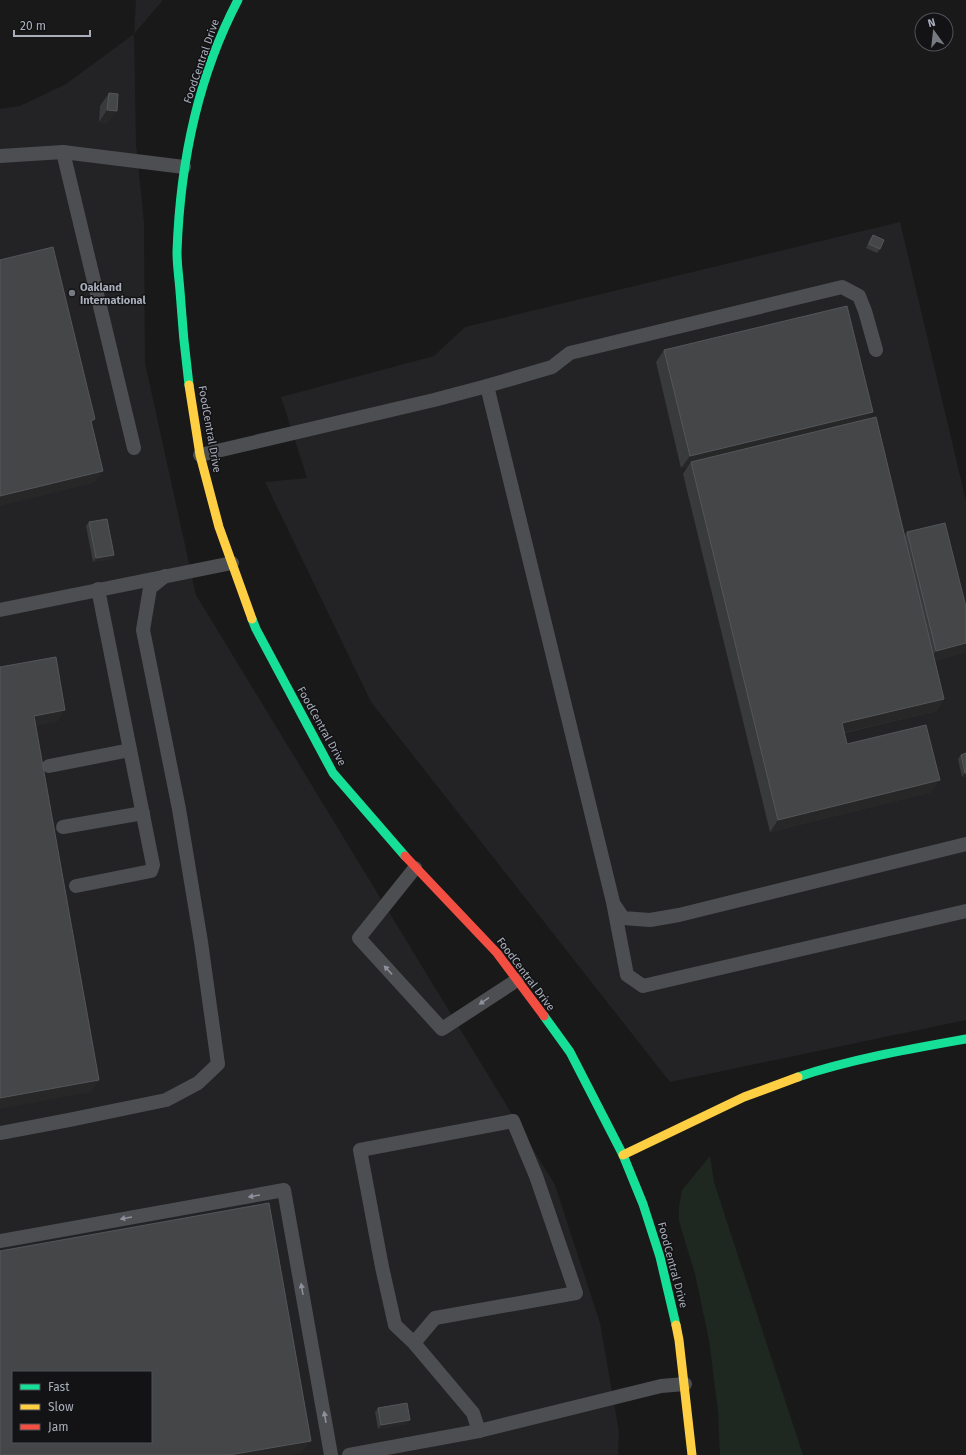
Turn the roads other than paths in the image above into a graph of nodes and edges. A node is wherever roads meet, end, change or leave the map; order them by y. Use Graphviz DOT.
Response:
graph roads {
  1 [pos="238,0"];
  2 [pos="63,152"];
  3 [pos="0,156"];
  4 [pos="184,166"];
  5 [pos="876,350"];
  6 [pos="487,386"];
  7 [pos="134,448"];
  8 [pos="200,455"];
  9 [pos="232,563"];
  10 [pos="165,576"];
  11 [pos="98,589"];
  12 [pos="0,610"];
  13 [pos="130,750"];
  14 [pos="49,766"];
  15 [pos="142,813"];
  16 [pos="63,827"];
  17 [pos="966,844"];
  18 [pos="415,868"];
  19 [pos="76,886"];
  20 [pos="613,902"];
  21 [pos="966,911"];
  22 [pos="517,980"];
  23 [pos="966,1039"];
  24 [pos="0,1133"];
  25 [pos="623,1155"];
  26 [pos="0,1241"];
  27 [pos="414,1343"];
  28 [pos="685,1384"];
  29 [pos="480,1431"];
  30 [pos="331,1455"];
  31 [pos="349,1455"];
  32 [pos="692,1455"];
  1 -- 4 [label="street, FoodCentral Drive"];
  2 -- 3 [label="lane"];
  2 -- 4 [label="lane"];
  2 -- 7 [label="lane"];
  4 -- 8 [label="street, FoodCentral Drive"];
  5 -- 6 [label="lane"];
  6 -- 8 [label="lane"];
  6 -- 20 [label="lane"];
  8 -- 9 [label="street, FoodCentral Drive"];
  9 -- 10 [label="lane"];
  9 -- 18 [label="street, FoodCentral Drive"];
  10 -- 11 [label="lane"];
  10 -- 24 [label="lane"];
  11 -- 12 [label="lane"];
  11 -- 13 [label="lane"];
  13 -- 14 [label="lane"];
  13 -- 15 [label="lane"];
  15 -- 16 [label="lane"];
  15 -- 19 [label="lane"];
  17 -- 20 [label="lane"];
  18 -- 22 [label="street, FoodCentral Drive"];
  22 -- 18 [label="lane, one-way"];
  20 -- 21 [label="lane"];
  22 -- 25 [label="street, FoodCentral Drive"];
  23 -- 25 [label="street"];
  25 -- 28 [label="street, FoodCentral Drive"];
  30 -- 26 [label="lane, one-way"];
  27 -- 27 [label="lane"];
  27 -- 29 [label="lane"];
  28 -- 29 [label="lane"];
  28 -- 32 [label="street, FoodCentral Drive"];
  29 -- 31 [label="lane"];
}
